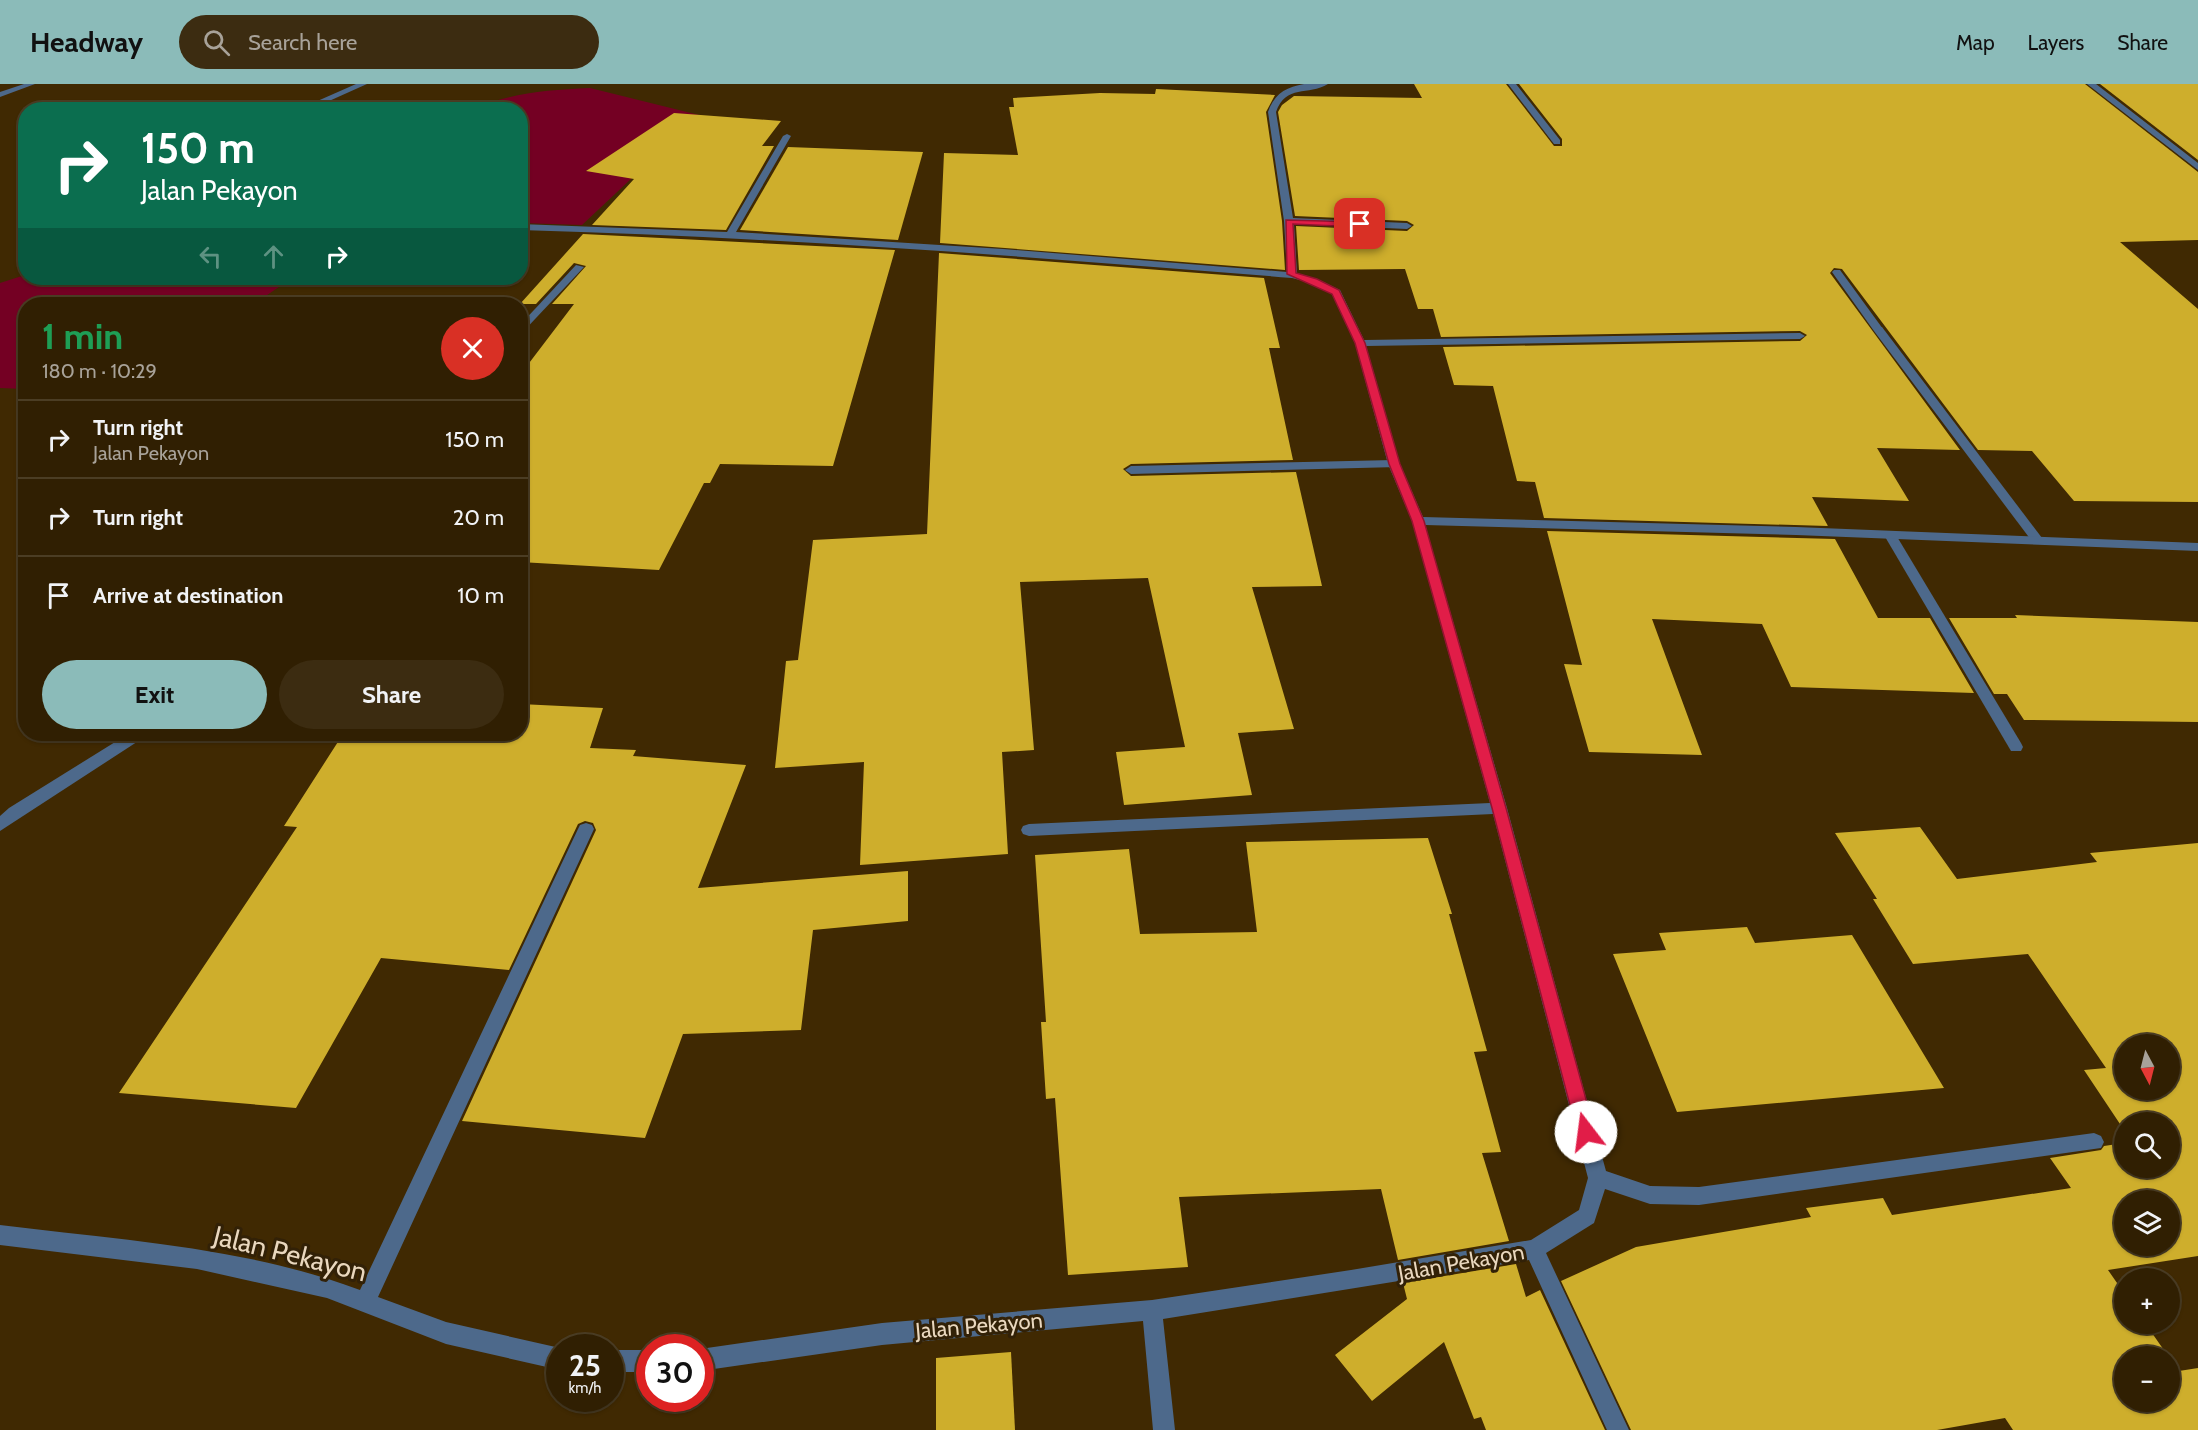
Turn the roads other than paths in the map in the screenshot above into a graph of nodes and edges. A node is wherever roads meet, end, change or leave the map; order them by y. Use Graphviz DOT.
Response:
graph roads {
  1 [pos="32,84"];
  2 [pos="363,84"];
  3 [pos="1324,84"];
  4 [pos="1512,84"];
  5 [pos="2091,84"];
  6 [pos="0,95"];
  7 [pos="320,102"];
  8 [pos="787,136"];
  9 [pos="1557,142"];
  10 [pos="2198,167"];
  11 [pos="1289,222"];
  12 [pos="1407,226"];
  13 [pos="528,227"];
  14 [pos="730,235"];
  15 [pos="579,267"];
  16 [pos="1837,272"];
  17 [pos="1292,274"];
  18 [pos="528,323"];
  19 [pos="1800,336"];
  20 [pos="1360,343"];
  21 [pos="1394,464"];
  22 [pos="1131,470"];
  23 [pos="1418,521"];
  24 [pos="1890,535"];
  25 [pos="2038,541"];
  26 [pos="2198,547"];
  27 [pos="127,741"];
  28 [pos="2016,747"];
  29 [pos="1499,808"];
  30 [pos="0,825"];
  31 [pos="586,829"];
  32 [pos="1029,830"];
  33 [pos="2094,1142"];
  34 [pos="1599,1178"];
  35 [pos="0,1235"];
  36 [pos="1534,1249"];
  37 [pos="365,1302"];
  38 [pos="1152,1310"];
  39 [pos="546,1356"];
  40 [pos="714,1358"];
  41 [pos="1164,1430"];
  42 [pos="1618,1430"];
  1 -- 6 [label="street"];
  2 -- 7 [label="street"];
  3 -- 11 [label="street"];
  4 -- 9 [label="street"];
  5 -- 10 [label="street"];
  8 -- 14 [label="street"];
  11 -- 12 [label="street"];
  11 -- 17 [label="street"];
  13 -- 14 [label="street"];
  14 -- 17 [label="street"];
  15 -- 18 [label="street"];
  16 -- 25 [label="street"];
  17 -- 20 [label="street"];
  19 -- 20 [label="street"];
  20 -- 21 [label="street"];
  21 -- 22 [label="street"];
  21 -- 23 [label="street"];
  23 -- 24 [label="street"];
  23 -- 29 [label="street"];
  24 -- 25 [label="street"];
  24 -- 28 [label="street"];
  25 -- 26 [label="street"];
  27 -- 30 [label="street"];
  29 -- 32 [label="street"];
  29 -- 34 [label="street"];
  31 -- 37 [label="street"];
  33 -- 34 [label="street"];
  34 -- 36 [label="street, Jalan Pekayon"];
  35 -- 37 [label="street, Jalan Pekayon"];
  36 -- 38 [label="street, Jalan Pekayon"];
  36 -- 42 [label="street"];
  37 -- 39 [label="street, Jalan Pekayon"];
  38 -- 40 [label="street, Jalan Pekayon"];
  38 -- 41 [label="street"];
}
